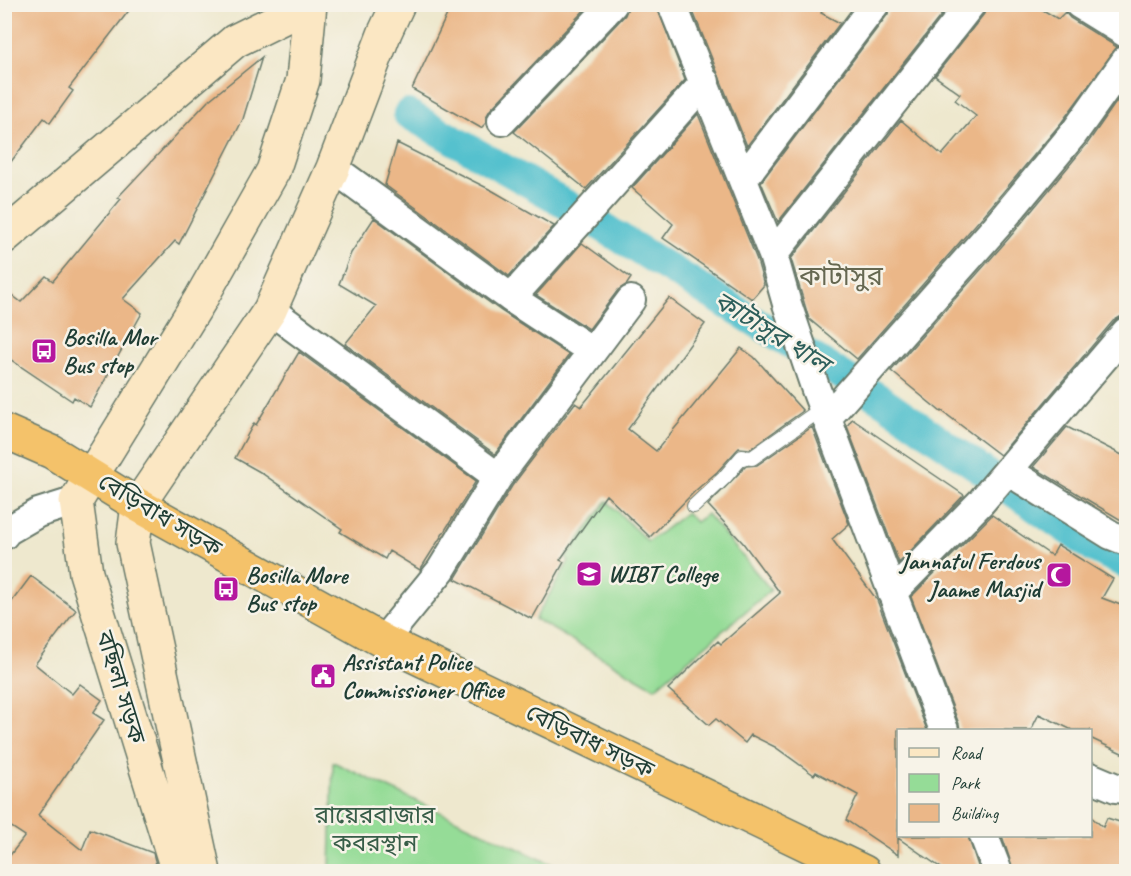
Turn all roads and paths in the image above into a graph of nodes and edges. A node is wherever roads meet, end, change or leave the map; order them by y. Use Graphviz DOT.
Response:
graph roads {
  1 [pos="310,4"];
  2 [pos="398,4"];
  3 [pos="613,4"];
  4 [pos="672,4"];
  5 [pos="875,4"];
  6 [pos="971,4"];
  7 [pos="1079,4"];
  8 [pos="1126,33"];
  9 [pos="1126,60"];
  10 [pos="705,82"];
  11 [pos="502,121"];
  12 [pos="333,168"];
  13 [pos="743,179"];
  14 [pos="7,230"];
  15 [pos="773,255"];
  16 [pos="511,298"];
  17 [pos="631,300"];
  18 [pos="270,310"];
  19 [pos="1126,332"];
  20 [pos="592,351"];
  21 [pos="827,403"];
  22 [pos="4,431"];
  23 [pos="1008,471"];
  24 [pos="498,477"];
  25 [pos="84,488"];
  26 [pos="138,505"];
  27 [pos="694,506"];
  28 [pos="4,535"];
  29 [pos="1126,541"];
  30 [pos="892,593"];
  31 [pos="383,641"];
  32 [pos="944,729"];
  33 [pos="1092,778"];
  34 [pos="1126,789"];
  35 [pos="984,837"];
  36 [pos="178,872"];
  37 [pos="204,872"];
  38 [pos="864,872"];
  39 [pos="998,872"];
  1 -- 14 [label="main road"];
  1 -- 25 [label="main road"];
  2 -- 12 [label="main road"];
  3 -- 11 [label="street"];
  4 -- 10 [label="street"];
  5 -- 13 [label="street"];
  6 -- 15 [label="street"];
  7 -- 8 [label="street"];
  9 -- 21 [label="street"];
  10 -- 13 [label="street"];
  10 -- 16 [label="street"];
  12 -- 16 [label="street"];
  12 -- 18 [label="main road"];
  13 -- 15 [label="street"];
  15 -- 21 [label="street"];
  16 -- 20 [label="street"];
  17 -- 20 [label="street"];
  18 -- 24 [label="street"];
  18 -- 26 [label="main road"];
  19 -- 23 [label="street"];
  20 -- 24 [label="street"];
  21 -- 27 [label="lane"];
  21 -- 30 [label="street"];
  22 -- 25 [label="highway, বেড়িবাধ সড়ক"];
  23 -- 29 [label="street"];
  23 -- 30 [label="street"];
  24 -- 31 [label="street"];
  25 -- 26 [label="highway, বেড়িবাধ সড়ক"];
  25 -- 28 [label="street"];
  25 -- 36 [label="main road, বছিলা সড়ক"];
  26 -- 31 [label="highway, বেড়িবাধ সড়ক"];
  26 -- 37 [label="main road, বছিলা সড়ক"];
  30 -- 32 [label="street"];
  31 -- 38 [label="highway, বেড়িবাধ সড়ক"];
  33 -- 34 [label="street"];
  35 -- 39 [label="street"];
}
